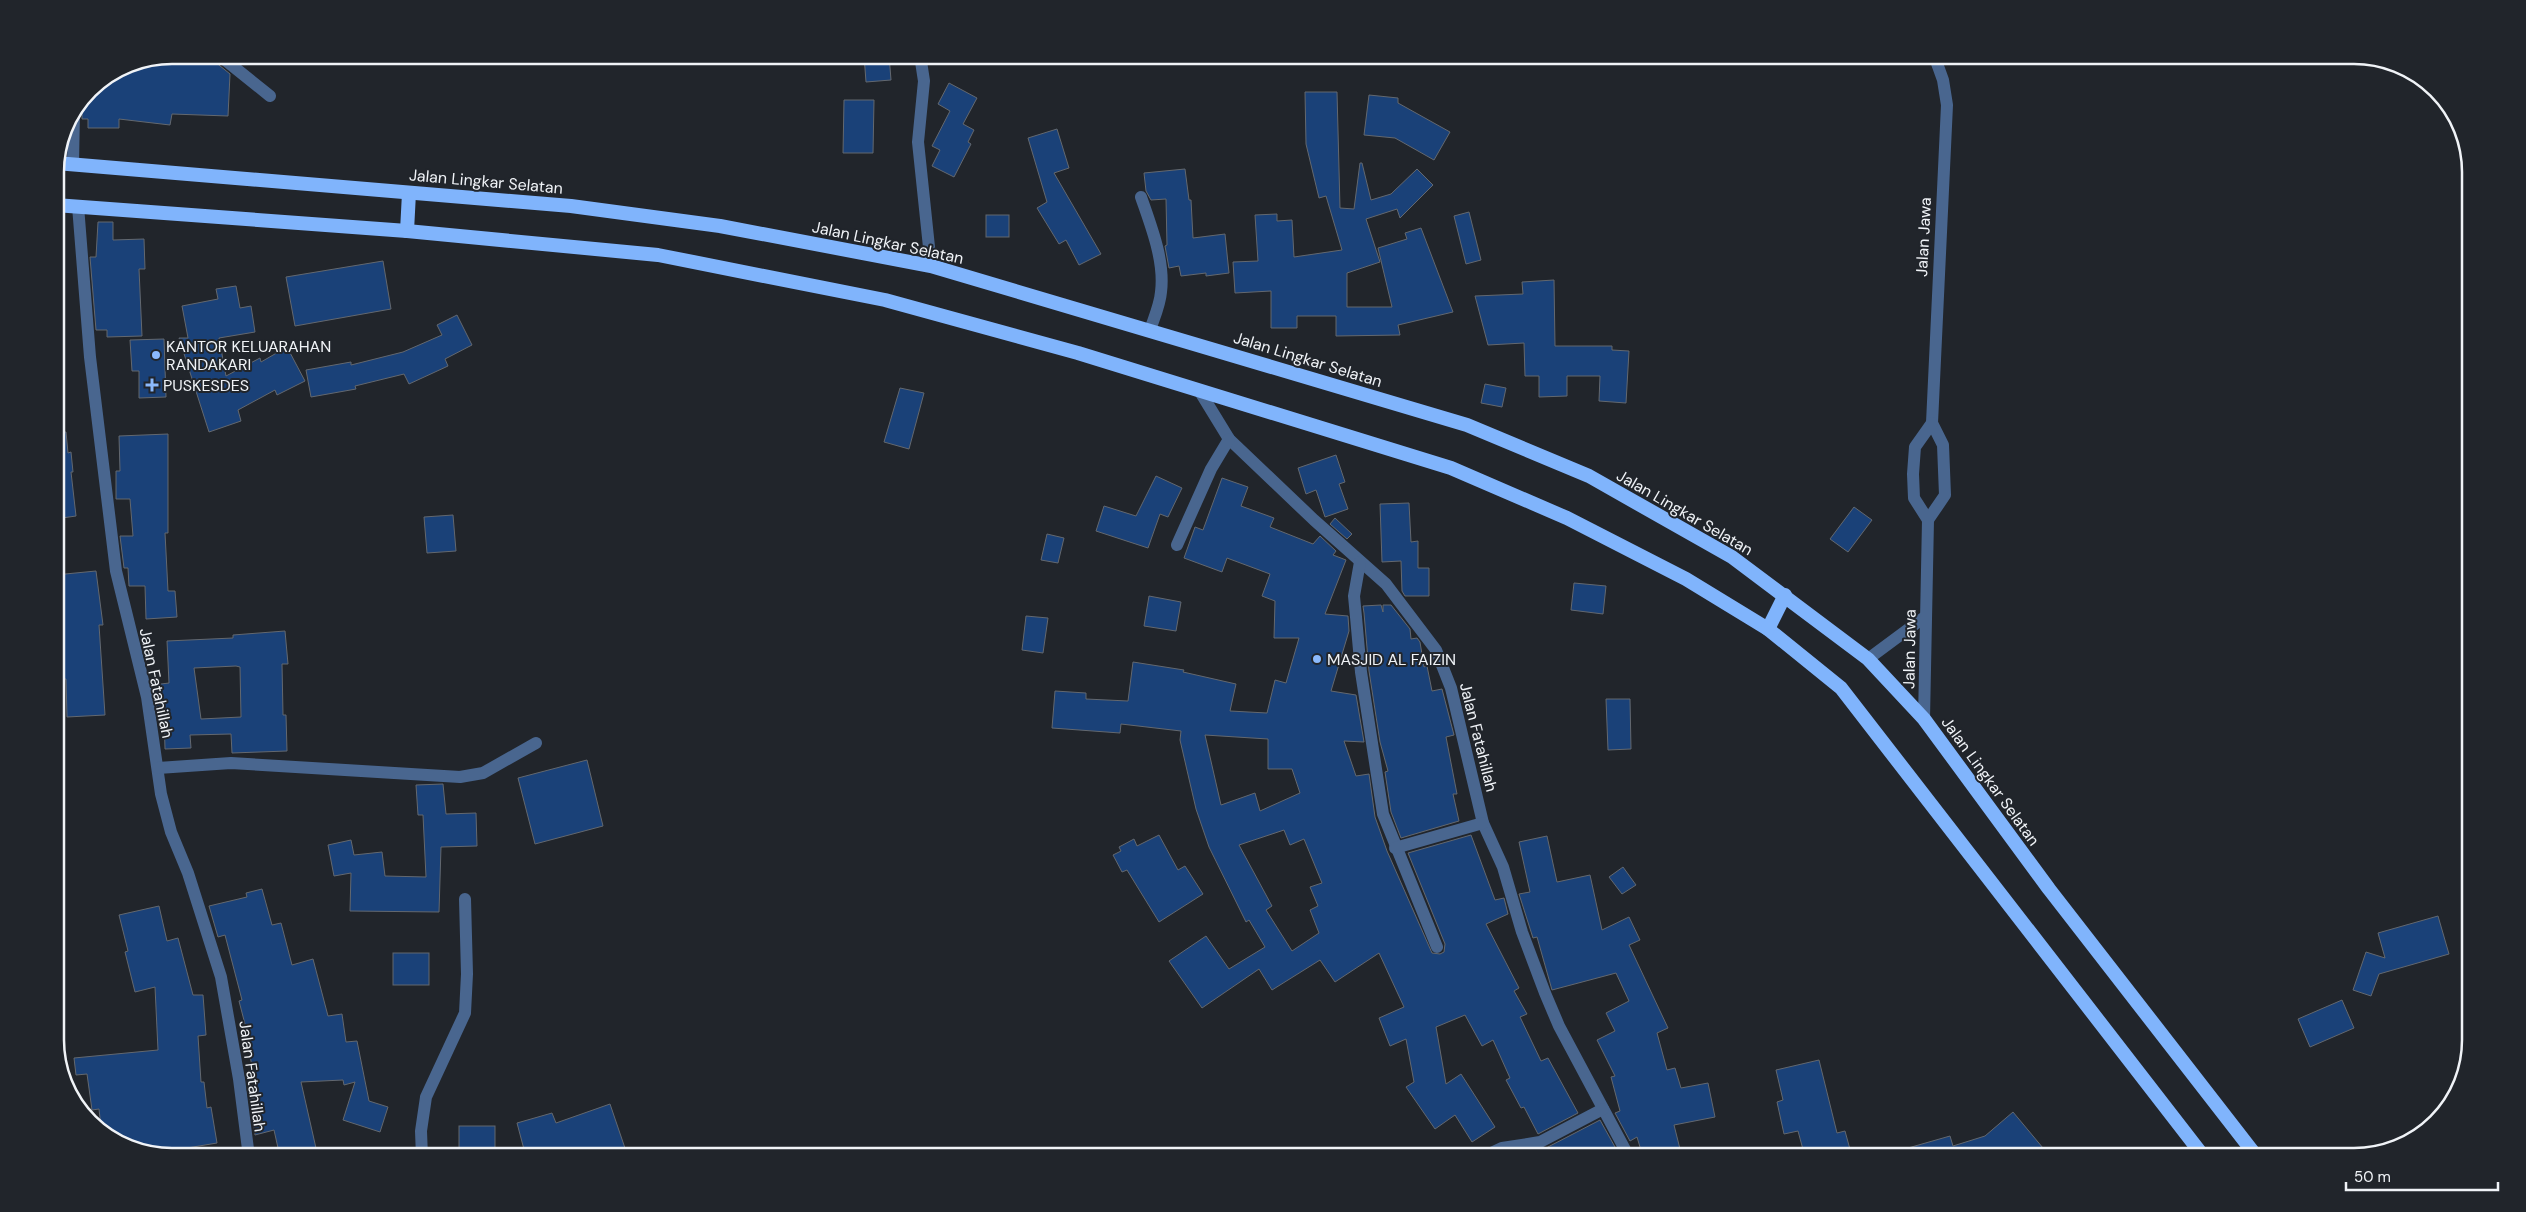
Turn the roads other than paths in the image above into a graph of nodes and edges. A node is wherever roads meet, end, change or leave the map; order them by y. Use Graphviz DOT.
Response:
graph roads {
  1 [pos="230,64"];
  2 [pos="921,64"];
  3 [pos="1937,64"];
  4 [pos="270,96"];
  5 [pos="74,126"];
  6 [pos="64,163"];
  7 [pos="74,164"];
  8 [pos="409,193"];
  9 [pos="1141,197"];
  10 [pos="64,205"];
  11 [pos="78,206"];
  12 [pos="406,231"];
  13 [pos="931,266"];
  14 [pos="1150,330"];
  15 [pos="1199,390"];
  16 [pos="1932,423"];
  17 [pos="1229,439"];
  18 [pos="1928,520"];
  19 [pos="1177,545"];
  20 [pos="1360,562"];
  21 [pos="1785,595"];
  22 [pos="1926,616"];
  23 [pos="1768,629"];
  24 [pos="1868,659"];
  25 [pos="1924,719"];
  26 [pos="536,743"];
  27 [pos="158,768"];
  28 [pos="1483,823"];
  29 [pos="1395,848"];
  30 [pos="465,898"];
  31 [pos="1437,947"];
  32 [pos="1603,1109"];
  33 [pos="248,1148"];
  34 [pos="422,1148"];
  35 [pos="1530,1148"];
  36 [pos="1624,1148"];
  37 [pos="2197,1148"];
  38 [pos="2250,1148"];
  1 -- 4 [label="street"];
  2 -- 13 [label="street"];
  3 -- 16 [label="street, Jalan Jawa"];
  5 -- 7 [label="street"];
  6 -- 7 [label="highway, Jalan Lingkar Selatan"];
  7 -- 8 [label="highway, Jalan Lingkar Selatan"];
  8 -- 12 [label="highway"];
  8 -- 13 [label="highway, Jalan Lingkar Selatan"];
  9 -- 14 [label="street"];
  10 -- 11 [label="highway"];
  11 -- 12 [label="highway"];
  11 -- 27 [label="street, Jalan Fatahillah"];
  12 -- 15 [label="highway"];
  13 -- 14 [label="highway, Jalan Lingkar Selatan"];
  14 -- 21 [label="highway, Jalan Lingkar Selatan"];
  15 -- 17 [label="street, Jalan Fatahillah"];
  15 -- 23 [label="highway"];
  16 -- 18 [label="street, Jalan Jawa"];
  16 -- 18 [label="street"];
  17 -- 19 [label="street"];
  17 -- 20 [label="street, Jalan Fatahillah"];
  18 -- 22 [label="street, Jalan Jawa"];
  20 -- 28 [label="street, Jalan Fatahillah"];
  20 -- 29 [label="street"];
  21 -- 23 [label="highway"];
  21 -- 24 [label="highway, Jalan Lingkar Selatan"];
  22 -- 24 [label="street"];
  22 -- 25 [label="street, Jalan Jawa"];
  23 -- 37 [label="highway"];
  24 -- 25 [label="highway, Jalan Lingkar Selatan"];
  25 -- 38 [label="highway, Jalan Lingkar Selatan"];
  26 -- 27 [label="street"];
  27 -- 33 [label="street, Jalan Fatahillah"];
  28 -- 29 [label="street"];
  28 -- 32 [label="street, Jalan Fatahillah"];
  29 -- 31 [label="street"];
  30 -- 34 [label="street"];
  32 -- 35 [label="street"];
  32 -- 36 [label="street, Jalan Fatahillah"];
}
